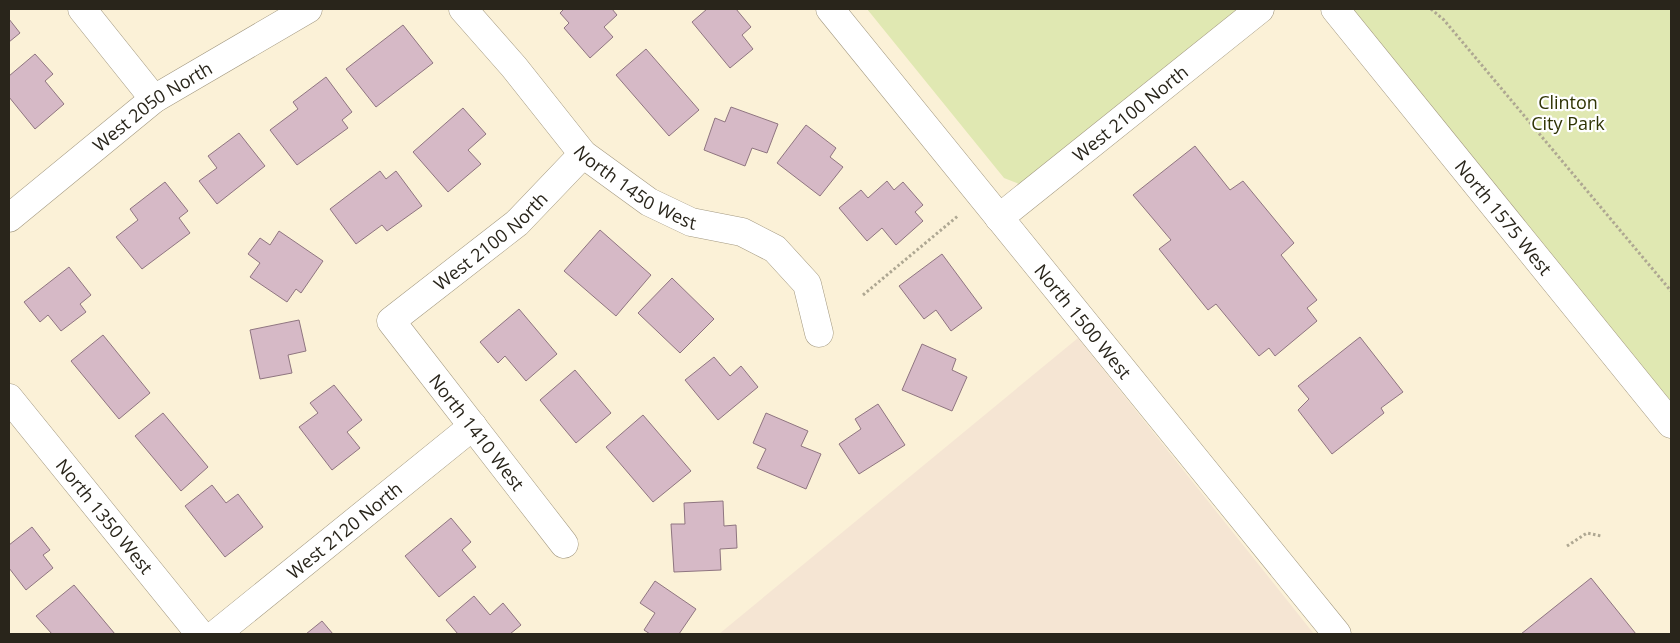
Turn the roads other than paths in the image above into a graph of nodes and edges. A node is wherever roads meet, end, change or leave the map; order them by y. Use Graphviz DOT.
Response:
graph roads {
  1 [pos="82,9"];
  2 [pos="308,9"];
  3 [pos="463,9"];
  4 [pos="830,9"];
  5 [pos="1260,9"];
  6 [pos="1335,9"];
  7 [pos="154,98"];
  8 [pos="583,154"];
  9 [pos="9,218"];
  10 [pos="999,218"];
  11 [pos="391,321"];
  12 [pos="819,333"];
  13 [pos="9,398"];
  14 [pos="1671,424"];
  15 [pos="473,426"];
  16 [pos="564,544"];
  17 [pos="200,634"];
  18 [pos="216,634"];
  19 [pos="1337,634"];
  1 -- 7 [label="street"];
  2 -- 7 [label="street, West 2050 North"];
  3 -- 8 [label="street, North 1450 West"];
  4 -- 10 [label="street, North 1500 West"];
  5 -- 10 [label="street, West 2100 North"];
  6 -- 14 [label="street, North 1575 West"];
  7 -- 9 [label="street, West 2050 North"];
  8 -- 11 [label="street, West 2100 North"];
  8 -- 12 [label="street, North 1450 West"];
  10 -- 19 [label="street, North 1500 West"];
  11 -- 15 [label="street, North 1410 West"];
  13 -- 17 [label="street, North 1350 West"];
  15 -- 16 [label="street, North 1410 West"];
  15 -- 18 [label="street, West 2120 North"];
}
